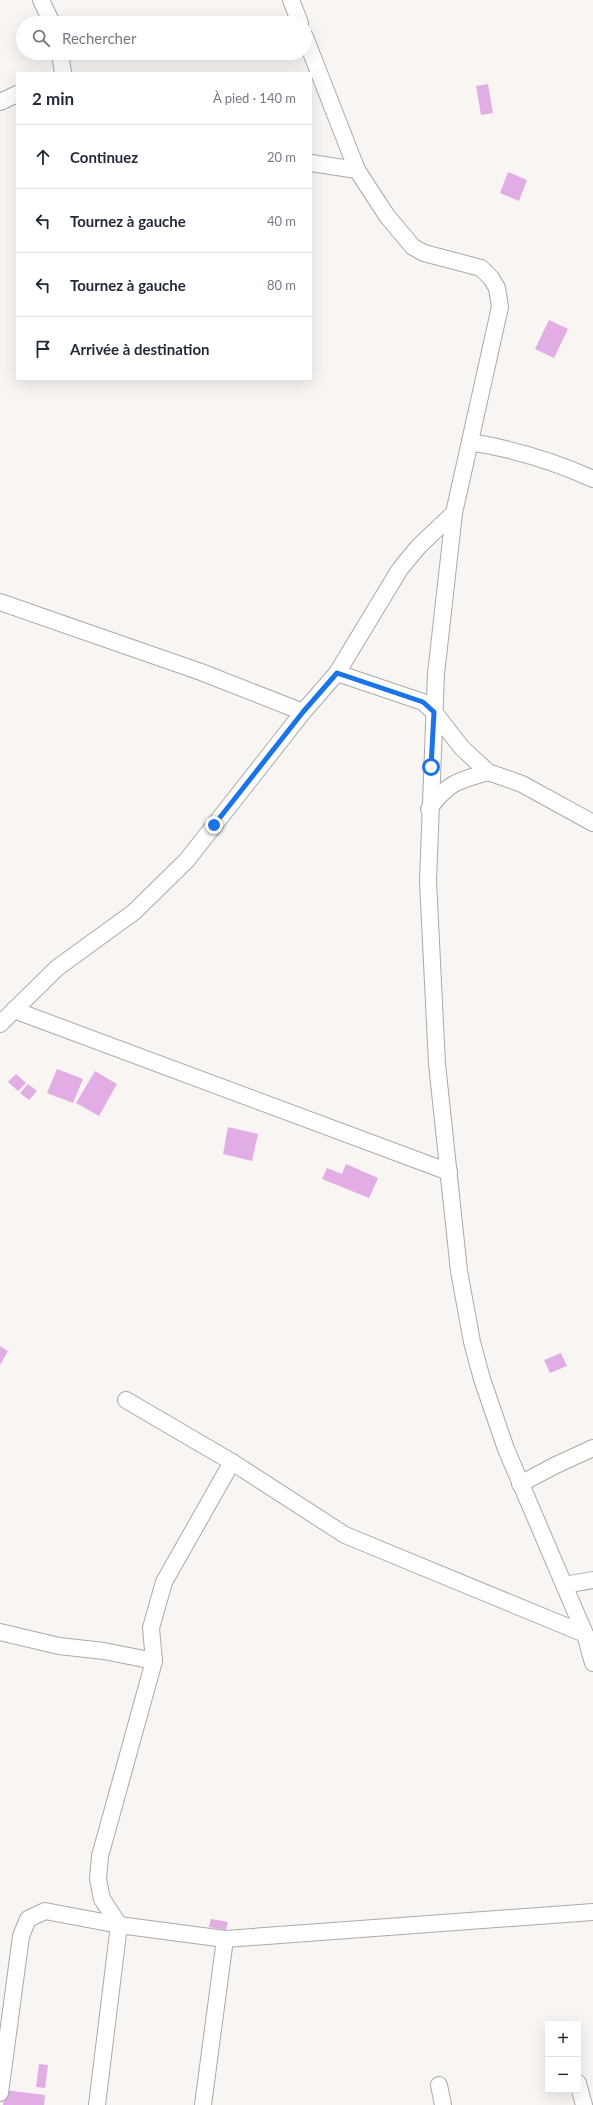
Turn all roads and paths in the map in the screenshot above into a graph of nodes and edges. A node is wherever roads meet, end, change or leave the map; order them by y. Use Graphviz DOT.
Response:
graph roads {
  1 [pos="41,0"];
  2 [pos="291,0"];
  3 [pos="49,16"];
  4 [pos="297,16"];
  5 [pos="312,55"];
  6 [pos="61,60"];
  7 [pos="64,72"];
  8 [pos="16,94"];
  9 [pos="0,102"];
  10 [pos="312,163"];
  11 [pos="357,170"];
  12 [pos="470,442"];
  13 [pos="593,479"];
  14 [pos="454,513"];
  15 [pos="0,602"];
  16 [pos="337,673"];
  17 [pos="303,712"];
  18 [pos="434,712"];
  19 [pos="488,772"];
  20 [pos="429,809"];
  21 [pos="593,823"];
  22 [pos="14,1010"];
  23 [pos="0,1024"];
  24 [pos="449,1172"];
  25 [pos="126,1400"];
  26 [pos="593,1448"];
  27 [pos="232,1462"];
  28 [pos="520,1484"];
  29 [pos="593,1580"];
  30 [pos="564,1585"];
  31 [pos="0,1632"];
  32 [pos="585,1634"];
  33 [pos="154,1661"];
  34 [pos="593,1663"];
  35 [pos="593,1912"];
  36 [pos="119,1925"];
  37 [pos="225,1938"];
  38 [pos="438,2085"];
  39 [pos="0,2093"];
  40 [pos="581,2093"];
  41 [pos="97,2105"];
  42 [pos="203,2105"];
  43 [pos="443,2105"];
  44 [pos="584,2105"];
  1 -- 3 [label="street"];
  2 -- 4 [label="street"];
  5 -- 11 [label="street"];
  6 -- 7 [label="street"];
  8 -- 9 [label="street"];
  10 -- 11 [label="street"];
  11 -- 12 [label="street"];
  12 -- 13 [label="street"];
  12 -- 14 [label="street"];
  14 -- 16 [label="street"];
  14 -- 18 [label="street"];
  15 -- 17 [label="street"];
  16 -- 17 [label="street"];
  16 -- 18 [label="street"];
  17 -- 22 [label="street"];
  18 -- 19 [label="street"];
  18 -- 20 [label="street"];
  19 -- 20 [label="street"];
  19 -- 21 [label="street"];
  20 -- 24 [label="street"];
  22 -- 23 [label="street"];
  22 -- 24 [label="street"];
  24 -- 28 [label="street"];
  25 -- 27 [label="street"];
  26 -- 28 [label="street"];
  27 -- 32 [label="street"];
  27 -- 33 [label="street"];
  28 -- 30 [label="street"];
  29 -- 30 [label="street"];
  30 -- 32 [label="street"];
  31 -- 33 [label="street"];
  32 -- 34 [label="street"];
  33 -- 36 [label="street"];
  35 -- 37 [label="street"];
  36 -- 37 [label="street"];
  36 -- 39 [label="street"];
  36 -- 41 [label="street"];
  37 -- 42 [label="street"];
  38 -- 43 [label="street"];
  40 -- 44 [label="street"];
}
